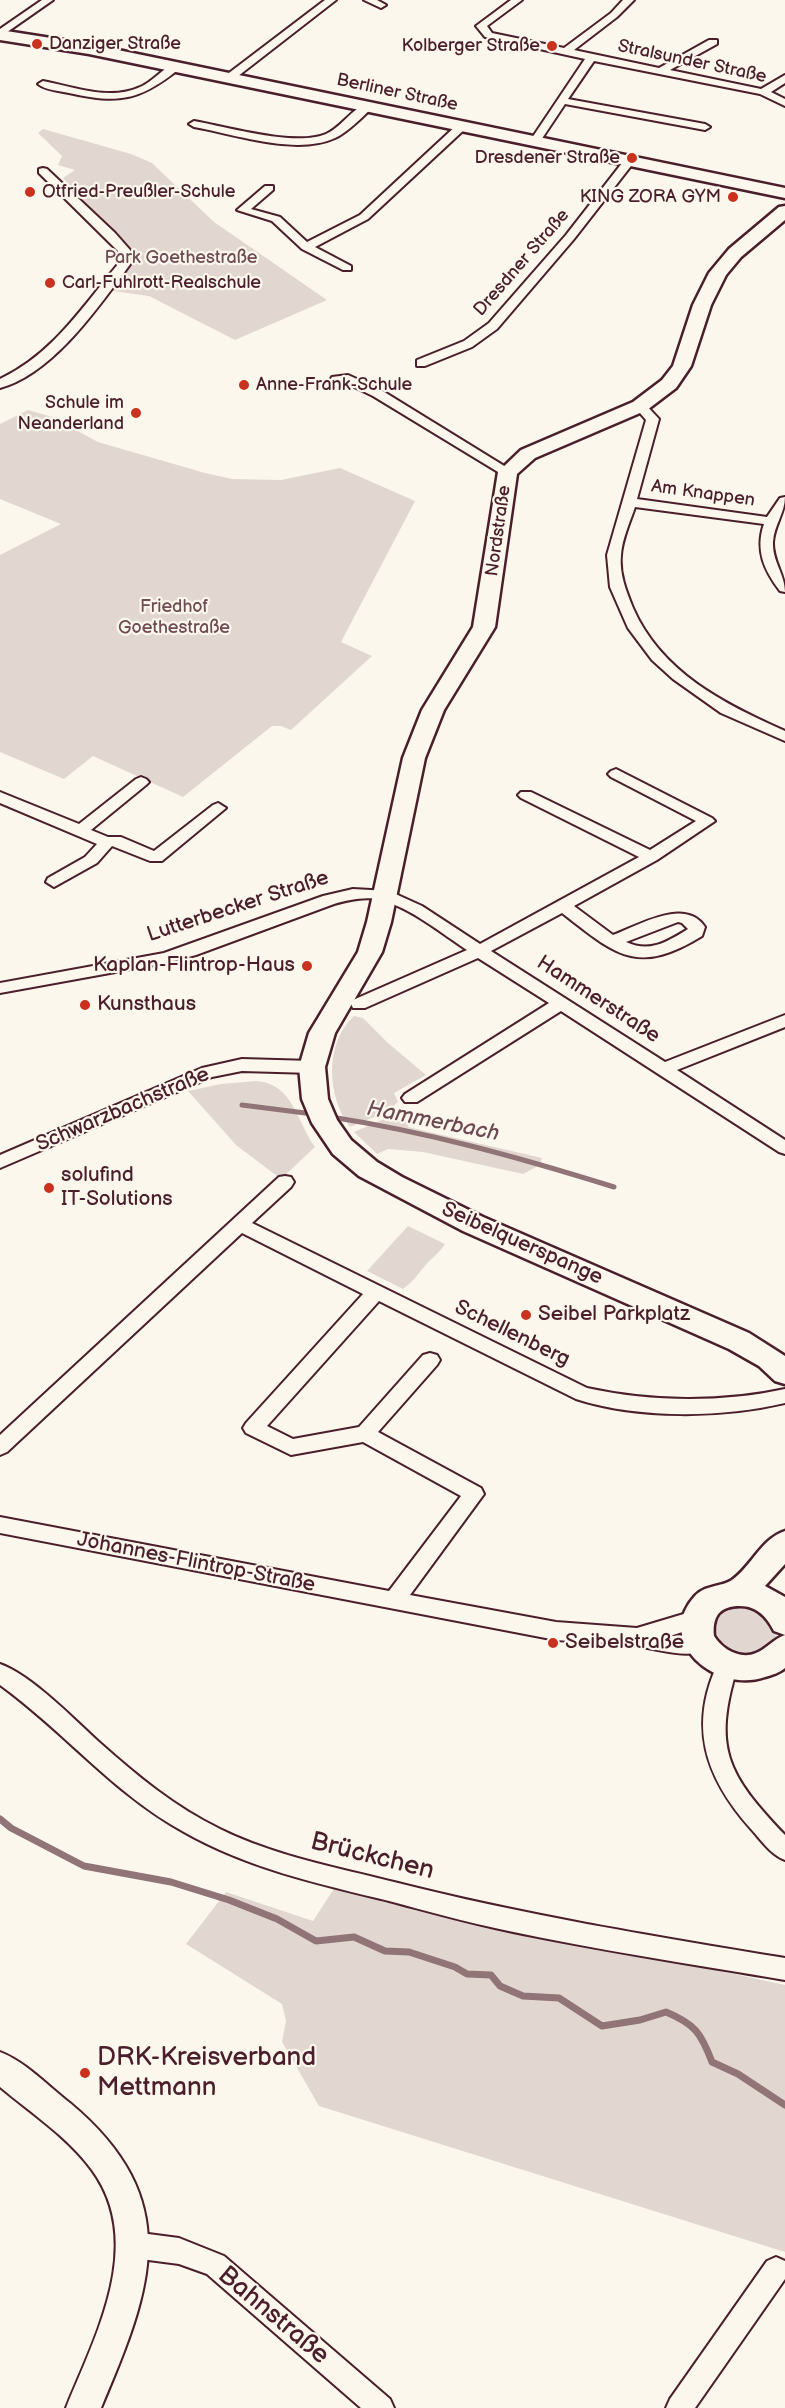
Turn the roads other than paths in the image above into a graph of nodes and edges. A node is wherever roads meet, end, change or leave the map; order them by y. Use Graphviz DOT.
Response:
graph roads {
  1 [pos="48,0"];
  2 [pos="332,0"];
  3 [pos="369,0"];
  4 [pos="517,0"];
  5 [pos="629,0"];
  6 [pos="381,6"];
  7 [pos="0,34"];
  8 [pos="713,42"];
  9 [pos="566,51"];
  10 [pos="591,57"];
  11 [pos="175,68"];
  12 [pos="661,71"];
  13 [pos="229,78"];
  14 [pos="785,78"];
  15 [pos="43,84"];
  16 [pos="763,92"];
  17 [pos="564,101"];
  18 [pos="367,107"];
  19 [pos="783,107"];
  20 [pos="194,124"];
  21 [pos="462,126"];
  22 [pos="705,127"];
  23 [pos="535,141"];
  24 [pos="630,160"];
  25 [pos="43,171"];
  26 [pos="269,188"];
  27 [pos="785,193"];
  28 [pos="784,213"];
  29 [pos="306,247"];
  30 [pos="347,268"];
  31 [pos="421,363"];
  32 [pos="0,373"];
  33 [pos="13,379"];
  34 [pos="336,380"];
  35 [pos="0,384"];
  36 [pos="640,406"];
  37 [pos="508,472"];
  38 [pos="785,501"];
  39 [pos="630,502"];
  40 [pos="770,521"];
  41 [pos="785,588"];
  42 [pos="785,737"];
  43 [pos="615,774"];
  44 [pos="141,782"];
  45 [pos="526,795"];
  46 [pos="0,797"];
  47 [pos="218,808"];
  48 [pos="80,831"];
  49 [pos="107,843"];
  50 [pos="651,857"];
  51 [pos="54,882"];
  52 [pos="383,895"];
  53 [pos="562,905"];
  54 [pos="612,941"];
  55 [pos="479,951"];
  56 [pos="0,974"];
  57 [pos="17,984"];
  58 [pos="0,988"];
  59 [pos="561,1003"];
  60 [pos="359,1004"];
  61 [pos="785,1021"];
  62 [pos="312,1067"];
  63 [pos="664,1069"];
  64 [pos="411,1098"];
  65 [pos="785,1148"];
  66 [pos="0,1162"];
  67 [pos="285,1182"];
  68 [pos="239,1224"];
  69 [pos="375,1293"];
  70 [pos="430,1360"];
  71 [pos="785,1373"];
  72 [pos="785,1396"];
  73 [pos="366,1434"];
  74 [pos="0,1447"];
  75 [pos="0,1525"];
  76 [pos="785,1543"];
  77 [pos="739,1593"];
  78 [pos="393,1601"];
  79 [pos="777,1612"];
  80 [pos="699,1632"];
  81 [pos="778,1663"];
  82 [pos="727,1665"];
  83 [pos="0,1673"];
  84 [pos="785,1850"];
  85 [pos="785,1969"];
  86 [pos="0,2067"];
  87 [pos="133,2245"];
  88 [pos="776,2270"];
  89 [pos="83,2408"];
  90 [pos="380,2408"];
  91 [pos="679,2408"];
  1 -- 7 [label="street"];
  2 -- 13 [label="street"];
  3 -- 6 [label="street"];
  4 -- 9 [label="street, Stralsunder Straße"];
  5 -- 9 [label="street"];
  7 -- 11 [label="main road, Berliner Straße"];
  8 -- 12 [label="street"];
  9 -- 10 [label="street, Stralsunder Straße"];
  10 -- 12 [label="street, Stralsunder Straße"];
  10 -- 17 [label="street"];
  11 -- 13 [label="main road, Berliner Straße"];
  11 -- 15 [label="street"];
  12 -- 16 [label="street, Stralsunder Straße"];
  13 -- 18 [label="main road, Berliner Straße"];
  14 -- 16 [label="street"];
  16 -- 19 [label="street, Stralsunder Straße"];
  17 -- 22 [label="street"];
  17 -- 23 [label="street"];
  18 -- 20 [label="street"];
  18 -- 21 [label="main road, Berliner Straße"];
  21 -- 23 [label="main road, Berliner Straße"];
  21 -- 29 [label="street"];
  23 -- 24 [label="main road, Berliner Straße"];
  24 -- 27 [label="main road, Berliner Straße"];
  24 -- 31 [label="street, Dresdner Straße"];
  25 -- 33 [label="street"];
  26 -- 29 [label="street"];
  28 -- 36 [label="main road, Nordstraße"];
  29 -- 30 [label="street"];
  32 -- 33 [label="street"];
  33 -- 35 [label="street"];
  34 -- 37 [label="street"];
  36 -- 37 [label="main road, Nordstraße"];
  36 -- 39 [label="street"];
  37 -- 52 [label="main road, Nordstraße"];
  38 -- 40 [label="street"];
  39 -- 40 [label="street, Am Knappen"];
  39 -- 42 [label="street"];
  40 -- 41 [label="street"];
  43 -- 50 [label="street"];
  44 -- 48 [label="street"];
  45 -- 50 [label="street"];
  46 -- 48 [label="street"];
  47 -- 49 [label="street"];
  48 -- 49 [label="street"];
  49 -- 51 [label="street"];
  50 -- 53 [label="street"];
  52 -- 55 [label="street, Hammerstraße"];
  52 -- 57 [label="street, Lutterbecker Straße"];
  52 -- 62 [label="main road"];
  53 -- 54 [label="street"];
  53 -- 55 [label="street"];
  55 -- 59 [label="street, Hammerstraße"];
  55 -- 60 [label="street"];
  56 -- 57 [label="street"];
  57 -- 58 [label="street, Lutterbecker Straße"];
  59 -- 63 [label="street, Hammerstraße"];
  59 -- 64 [label="street"];
  61 -- 63 [label="street"];
  62 -- 66 [label="street, Schwarzbachstraße"];
  62 -- 71 [label="main road, Seibelquerspange"];
  63 -- 65 [label="street, Hammerstraße"];
  67 -- 68 [label="street"];
  68 -- 69 [label="street, Schellenberg"];
  68 -- 74 [label="street"];
  69 -- 72 [label="street, Schellenberg"];
  69 -- 73 [label="street"];
  70 -- 73 [label="street"];
  73 -- 78 [label="street"];
  75 -- 78 [label="street, Johannes-Flintrop-Straße"];
  76 -- 77 [label="main road"];
  76 -- 79 [label="main road"];
  77 -- 79 [label="main road"];
  77 -- 80 [label="main road"];
  78 -- 80 [label="street, Johannes-Flintrop-Straße"];
  80 -- 82 [label="main road"];
  81 -- 82 [label="main road"];
  82 -- 84 [label="street"];
  83 -- 85 [label="street, Brückchen"];
  86 -- 87 [label="street"];
  87 -- 89 [label="street"];
  87 -- 90 [label="street, Bahnstraße"];
  88 -- 91 [label="street"];
}
